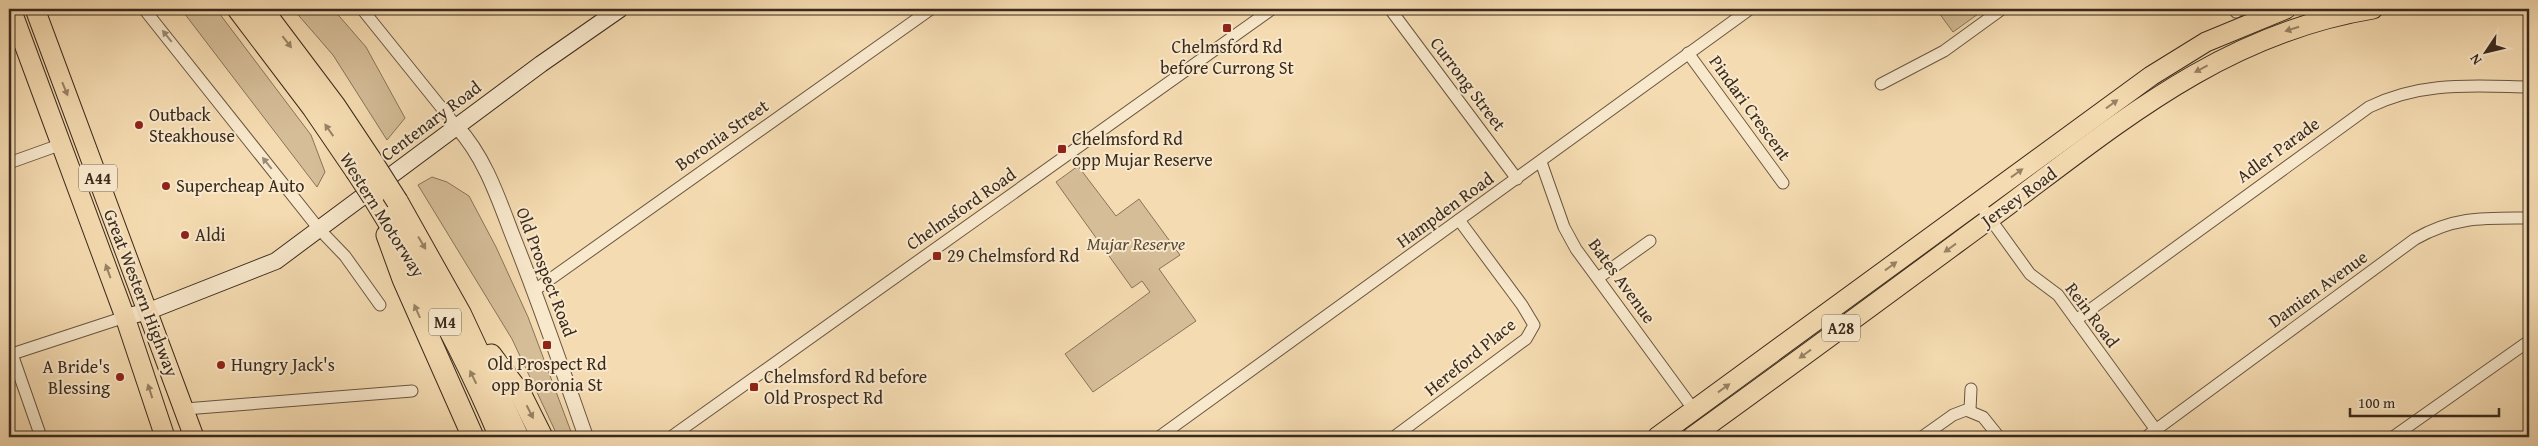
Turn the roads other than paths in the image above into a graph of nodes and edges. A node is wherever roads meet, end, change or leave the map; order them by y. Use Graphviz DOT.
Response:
graph roads {
  1 [pos="11,9"];
  2 [pos="35,9"];
  3 [pos="144,9"];
  4 [pos="238,9"];
  5 [pos="262,9"];
  6 [pos="362,9"];
  7 [pos="620,9"];
  8 [pos="931,9"];
  9 [pos="1272,9"];
  10 [pos="1390,9"];
  11 [pos="1750,9"];
  12 [pos="2002,9"];
  13 [pos="2286,9"];
  14 [pos="2373,9"];
  15 [pos="1688,53"];
  16 [pos="1881,84"];
  17 [pos="2529,87"];
  18 [pos="456,127"];
  19 [pos="62,144"];
  20 [pos="1541,162"];
  21 [pos="9,163"];
  22 [pos="363,166"];
  23 [pos="1518,179"];
  24 [pos="1783,183"];
  25 [pos="1978,202"];
  26 [pos="382,206"];
  27 [pos="2529,218"];
  28 [pos="1990,219"];
  29 [pos="1459,220"];
  30 [pos="319,229"];
  31 [pos="1650,241"];
  32 [pos="1598,278"];
  33 [pos="535,290"];
  34 [pos="380,305"];
  35 [pos="149,311"];
  36 [pos="461,315"];
  37 [pos="125,317"];
  38 [pos="2076,320"];
  39 [pos="2529,342"];
  40 [pos="10,355"];
  41 [pos="1971,389"];
  42 [pos="412,391"];
  43 [pos="185,409"];
  44 [pos="1694,410"];
  45 [pos="1970,410"];
  46 [pos="2156,430"];
  47 [pos="41,437"];
  48 [pos="165,437"];
  49 [pos="194,437"];
  50 [pos="473,437"];
  51 [pos="500,437"];
  52 [pos="518,437"];
  53 [pos="542,437"];
  54 [pos="586,437"];
  55 [pos="670,437"];
  56 [pos="1159,437"];
  57 [pos="1394,437"];
  58 [pos="1657,437"];
  59 [pos="1692,437"];
  60 [pos="1922,437"];
  61 [pos="1999,437"];
  62 [pos="2146,437"];
  63 [pos="2393,437"];
  1 -- 19 [label="highway, Great Western Highway / A44"];
  2 -- 35 [label="highway, Great Western Highway / A44, one-way"];
  30 -- 3 [label="street, one-way"];
  22 -- 4 [label="highway, Western Motorway / M4, one-way"];
  5 -- 22 [label="highway, Western Motorway / M4, one-way"];
  6 -- 18 [label="street"];
  7 -- 18 [label="main road, Centenary Road"];
  8 -- 33 [label="street, Boronia Street"];
  9 -- 55 [label="street, Chelmsford Road"];
  10 -- 23 [label="street, Currong Street"];
  11 -- 15 [label="street, Hampden Road"];
  12 -- 16 [label="street"];
  25 -- 13 [label="highway, Jersey Road / A28, one-way"];
  14 -- 28 [label="highway, Jersey Road / A28, one-way"];
  15 -- 20 [label="street, Hampden Road"];
  15 -- 24 [label="street, Pindari Crescent"];
  17 -- 38 [label="street, Adler Parade"];
  18 -- 30 [label="main road, Centenary Road"];
  18 -- 33 [label="street, Old Prospect Road"];
  19 -- 21 [label="street"];
  37 -- 19 [label="highway, Great Western Highway / A44, one-way"];
  20 -- 23 [label="street, Hampden Road"];
  20 -- 32 [label="street, Bates Avenue"];
  22 -- 26 [label="highway, Western Motorway / M4, bridge"];
  23 -- 29 [label="street, Hampden Road"];
  25 -- 28 [label="street, Rein Road"];
  44 -- 25 [label="highway, Jersey Road / A28, one-way"];
  26 -- 36 [label="highway, Western Motorway / M4, one-way"];
  50 -- 26 [label="highway, one-way"];
  51 -- 26 [label="highway, Western Motorway / M4, one-way"];
  27 -- 46 [label="street, Damien Avenue"];
  28 -- 38 [label="street, Rein Road"];
  28 -- 59 [label="highway, Jersey Road / A28, one-way"];
  29 -- 56 [label="street, Hampden Road"];
  29 -- 57 [label="street, Hereford Place"];
  30 -- 34 [label="street"];
  30 -- 35 [label="main road, Centenary Road"];
  31 -- 32 [label="street"];
  32 -- 44 [label="street, Bates Avenue"];
  33 -- 54 [label="street, Old Prospect Road"];
  35 -- 37 [label="main road, Centenary Road"];
  35 -- 43 [label="highway, Great Western Highway / A44"];
  36 -- 52 [label="highway, Western Motorway / M4"];
  36 -- 53 [label="highway, one-way"];
  37 -- 40 [label="street"];
  48 -- 37 [label="highway, Great Western Highway / A44, one-way"];
  38 -- 46 [label="street, Rein Road"];
  39 -- 63 [label="street"];
  40 -- 47 [label="street"];
  41 -- 45 [label="street"];
  42 -- 43 [label="street"];
  43 -- 49 [label="highway, Great Western Highway / A44"];
  44 -- 58 [label="highway, Jersey Road / A28"];
  45 -- 60 [label="street"];
  45 -- 61 [label="street"];
  46 -- 62 [label="street, Damien Avenue"];
}
